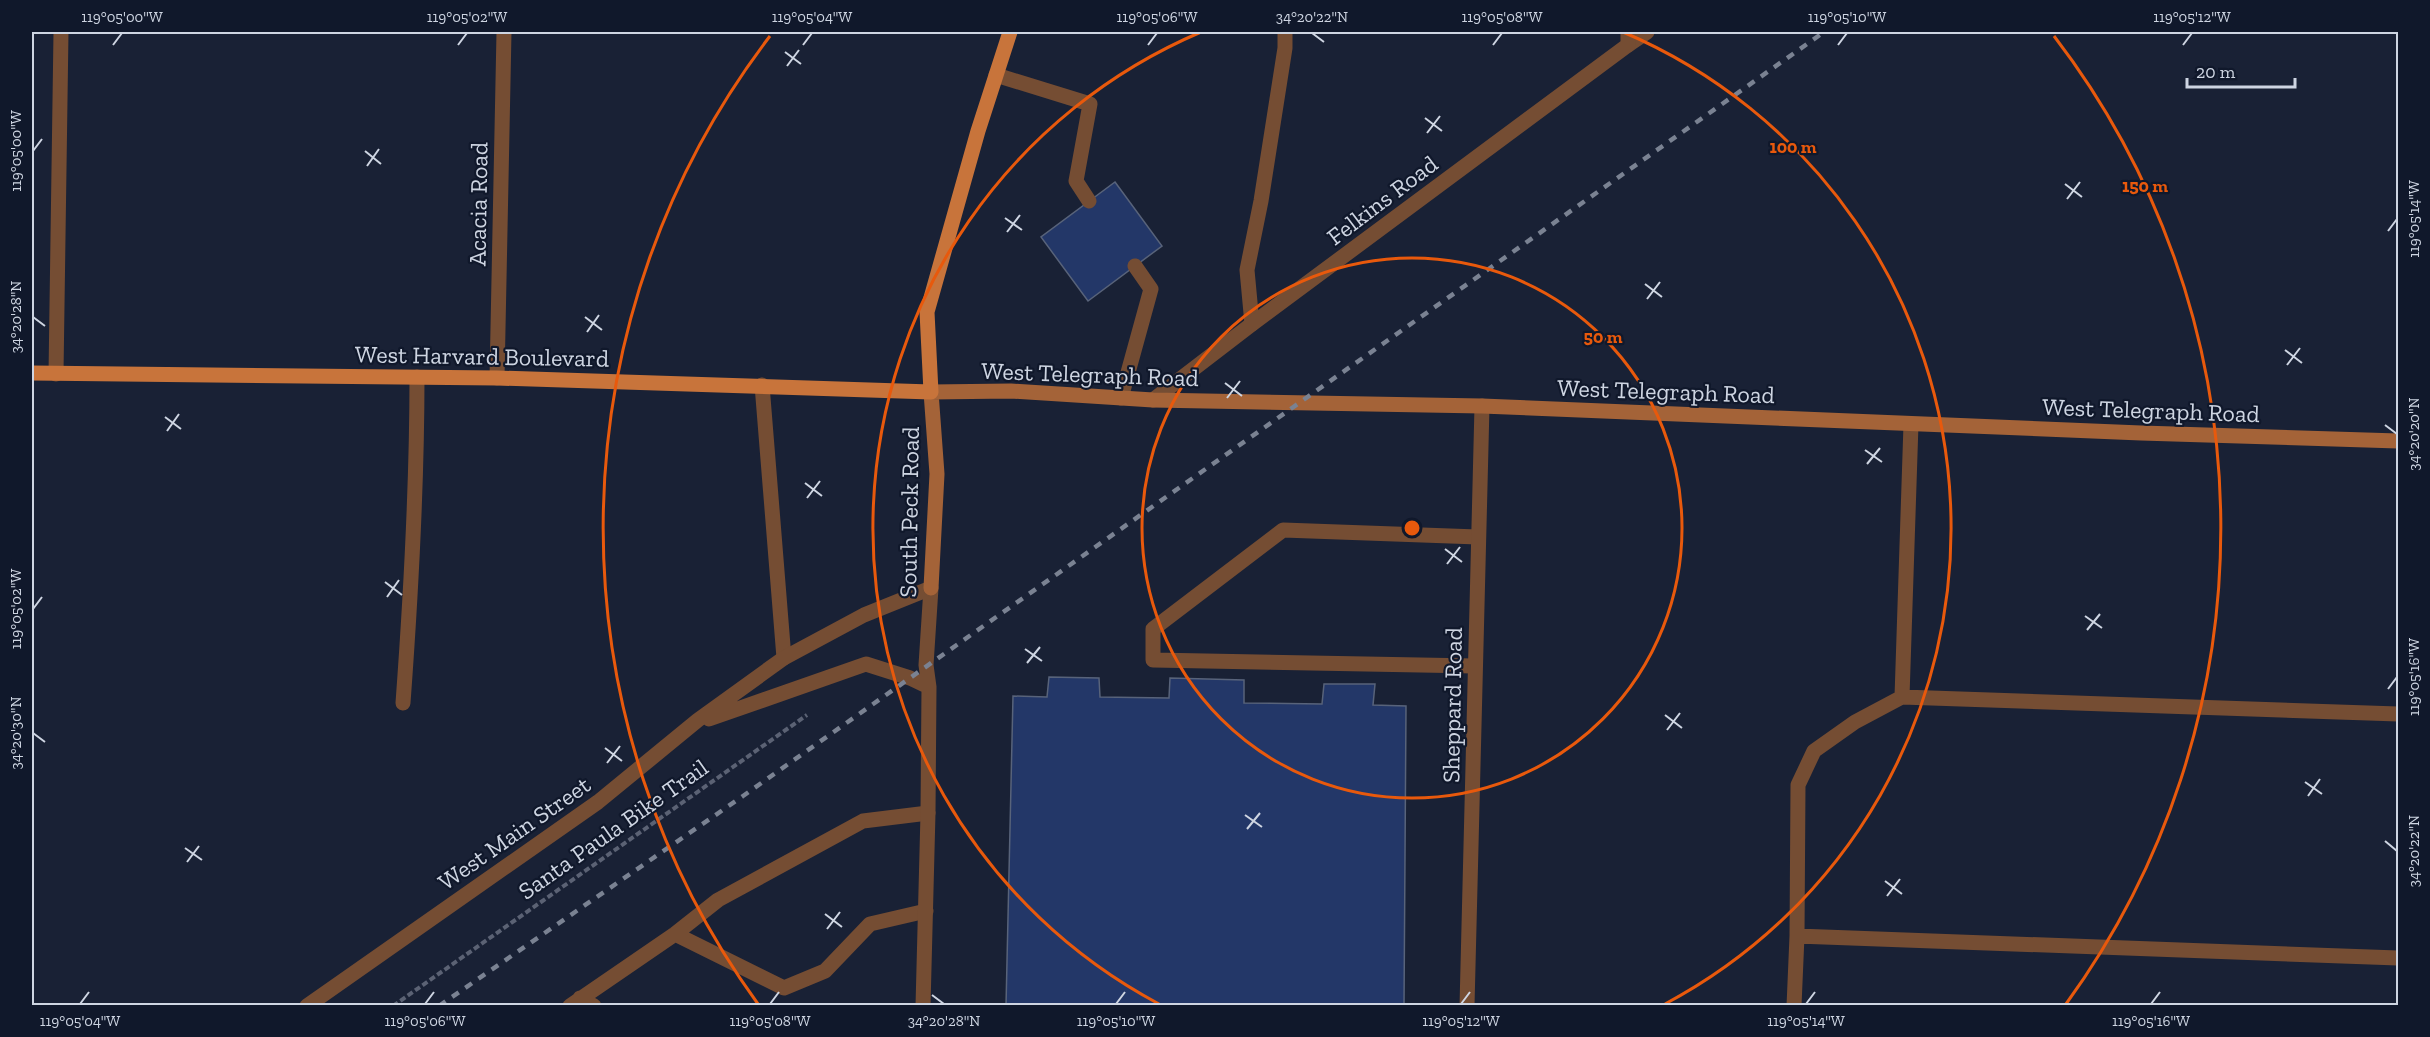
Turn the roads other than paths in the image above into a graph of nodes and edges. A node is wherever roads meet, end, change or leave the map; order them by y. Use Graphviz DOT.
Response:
graph roads {
  1 [pos="61,32"];
  2 [pos="504,32"];
  3 [pos="1010,32"];
  4 [pos="1285,32"];
  5 [pos="1647,32"];
  6 [pos="1628,38"];
  7 [pos="996,75"];
  8 [pos="1089,201"];
  9 [pos="1135,266"];
  10 [pos="1252,324"];
  11 [pos="32,373"];
  12 [pos="56,374"];
  13 [pos="417,377"];
  14 [pos="497,378"];
  15 [pos="762,386"];
  16 [pos="931,392"];
  17 [pos="1121,398"];
  18 [pos="1153,400"];
  19 [pos="1482,406"];
  20 [pos="1911,424"];
  21 [pos="2398,441"];
  22 [pos="1478,537"];
  23 [pos="931,588"];
  24 [pos="784,658"];
  25 [pos="1475,666"];
  26 [pos="929,687"];
  27 [pos="1902,697"];
  28 [pos="403,703"];
  29 [pos="2398,714"];
  30 [pos="692,725"];
  31 [pos="928,813"];
  32 [pos="926,911"];
  33 [pos="675,934"];
  34 [pos="1797,936"];
  35 [pos="2398,958"];
  36 [pos="581,1003"];
  37 [pos="307,1005"];
  38 [pos="923,1005"];
  39 [pos="1467,1005"];
  40 [pos="1794,1005"];
  1 -- 12 [label="street"];
  2 -- 14 [label="street, Acacia Road"];
  3 -- 7 [label="main road, South Peck Road"];
  4 -- 10 [label="street"];
  5 -- 6 [label="street, Felkins Road"];
  6 -- 10 [label="street, Felkins Road"];
  7 -- 8 [label="street"];
  7 -- 16 [label="main road, South Peck Road"];
  9 -- 17 [label="street"];
  10 -- 18 [label="street, Felkins Road"];
  11 -- 12 [label="main road, West Harvard Boulevard"];
  12 -- 13 [label="main road, West Harvard Boulevard"];
  13 -- 14 [label="main road, West Harvard Boulevard"];
  13 -- 28 [label="street"];
  14 -- 15 [label="main road, West Harvard Boulevard"];
  15 -- 16 [label="main road, West Harvard Boulevard"];
  15 -- 24 [label="street"];
  16 -- 17 [label="main road, West Telegraph Road"];
  16 -- 23 [label="main road, South Peck Road"];
  17 -- 18 [label="main road, West Telegraph Road"];
  18 -- 19 [label="main road, West Telegraph Road"];
  19 -- 20 [label="main road, West Telegraph Road"];
  19 -- 22 [label="street, Sheppard Road"];
  20 -- 21 [label="main road, West Telegraph Road"];
  20 -- 27 [label="street"];
  22 -- 25 [label="street, Sheppard Road"];
  22 -- 25 [label="street"];
  23 -- 24 [label="street, West Main Street"];
  23 -- 26 [label="street, South Peck Road"];
  24 -- 30 [label="street, West Main Street"];
  25 -- 39 [label="street, Sheppard Road"];
  26 -- 30 [label="street"];
  26 -- 31 [label="street, South Peck Road"];
  27 -- 29 [label="street"];
  27 -- 34 [label="street"];
  30 -- 37 [label="street, West Main Street"];
  31 -- 32 [label="street, South Peck Road"];
  31 -- 33 [label="street"];
  32 -- 33 [label="street"];
  32 -- 38 [label="street, South Peck Road"];
  33 -- 36 [label="street"];
  34 -- 35 [label="street"];
  34 -- 40 [label="street"];
}
